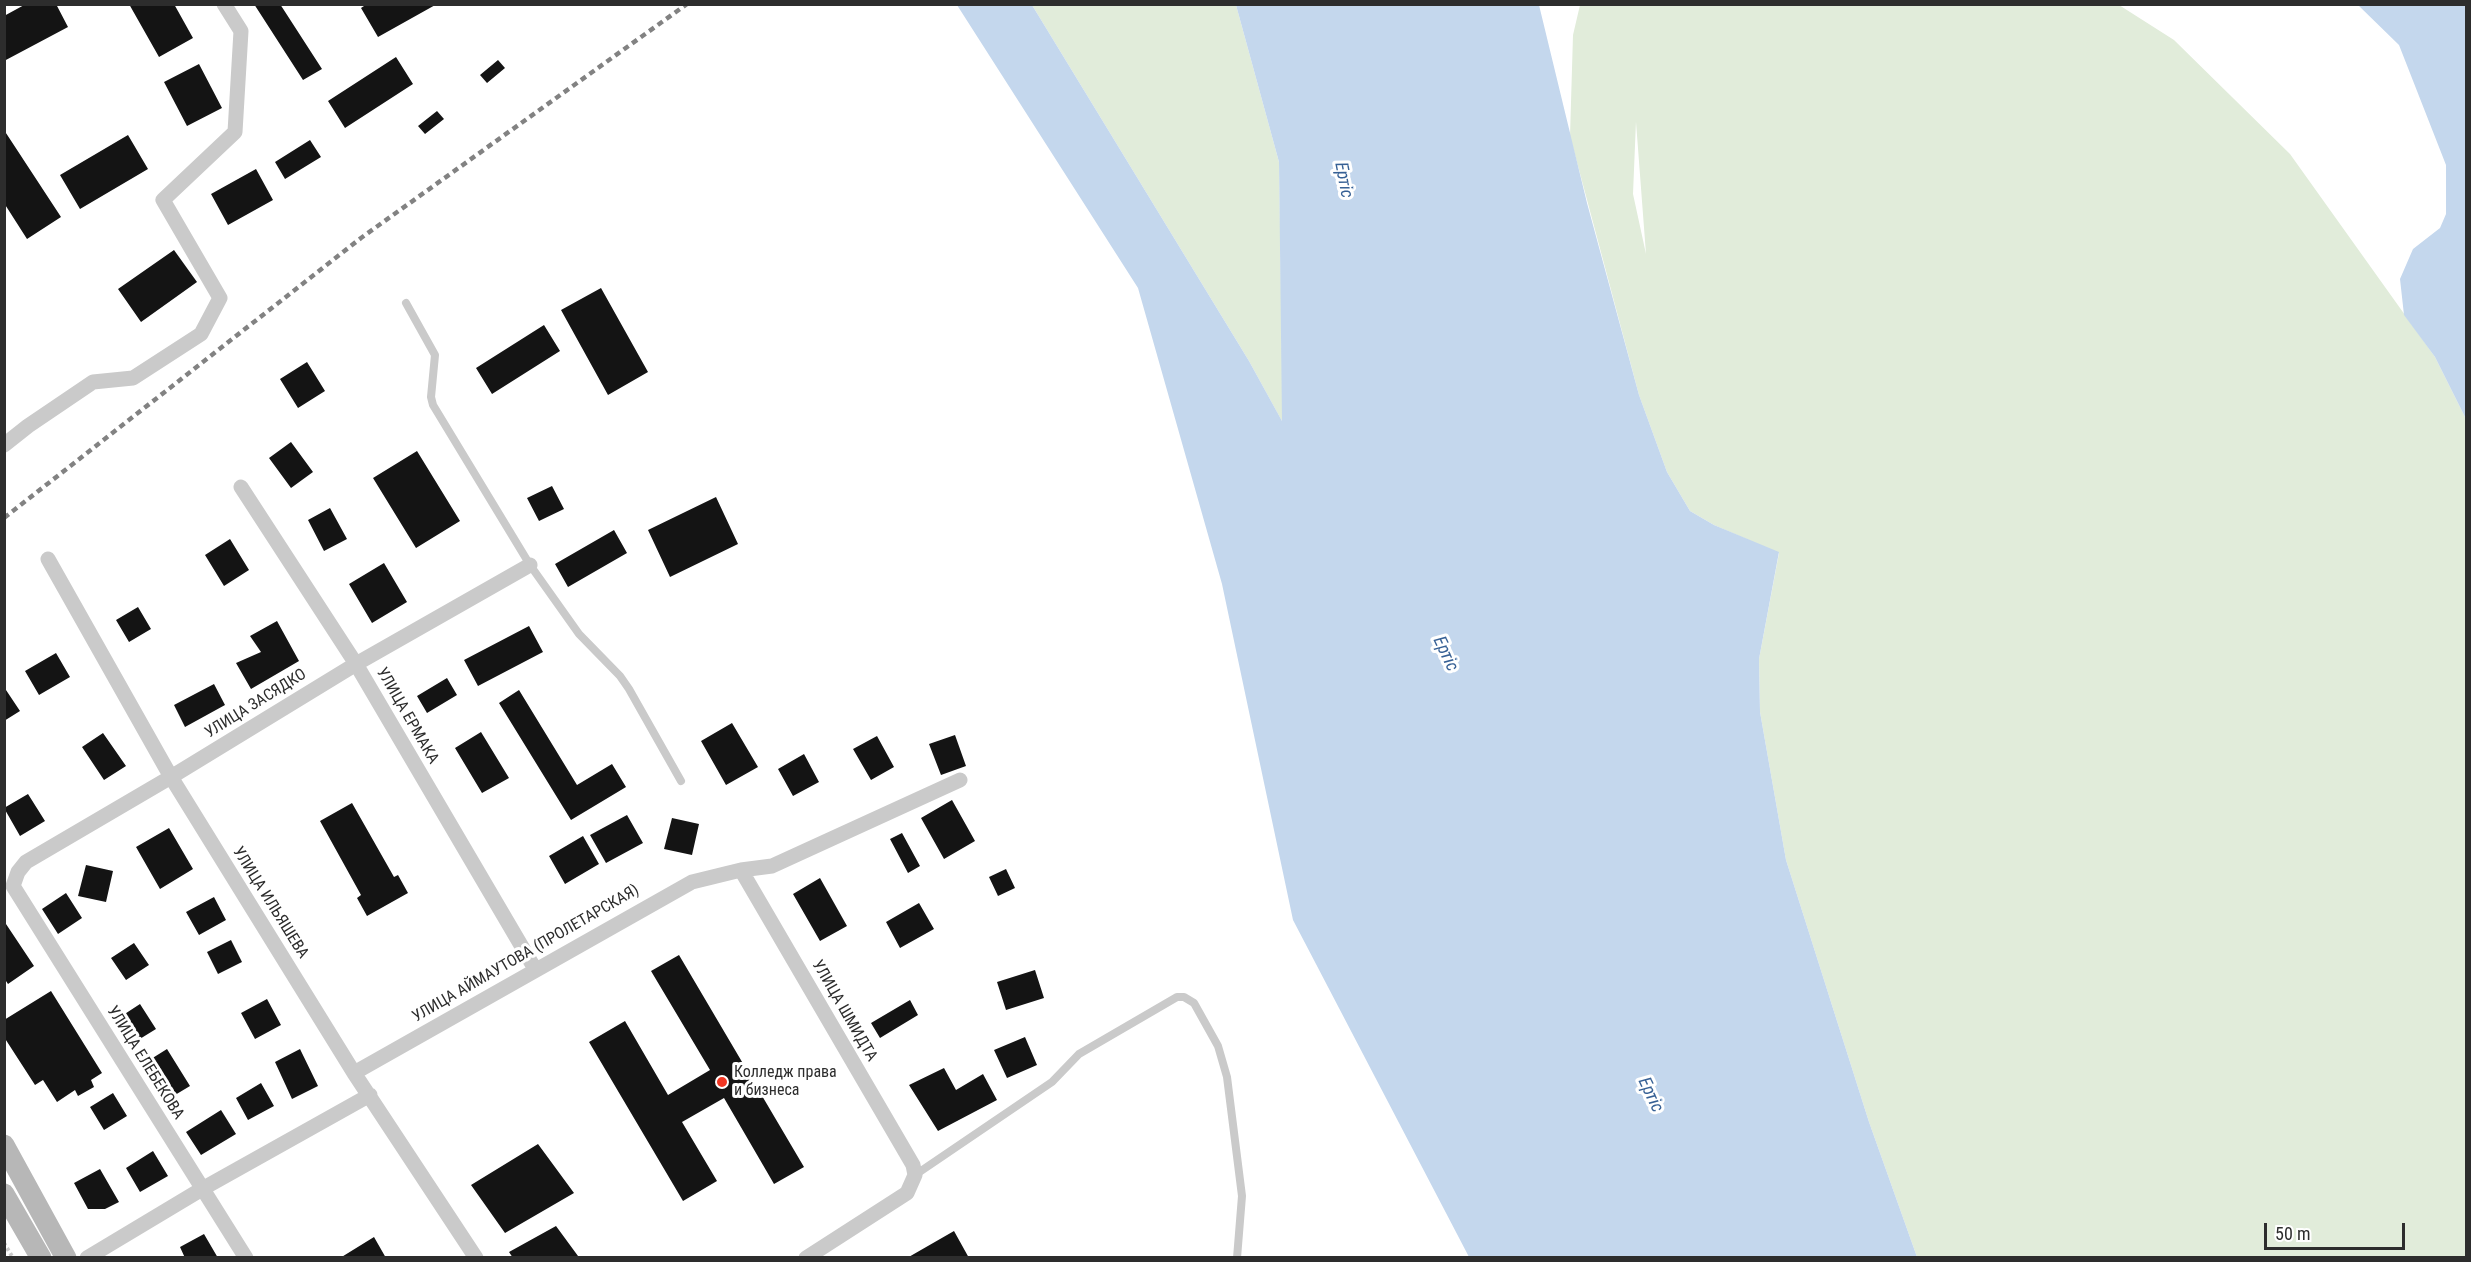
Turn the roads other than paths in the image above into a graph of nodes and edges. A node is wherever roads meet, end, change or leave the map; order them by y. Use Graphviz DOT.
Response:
graph roads {
  1 [pos="224,4"];
  2 [pos="406,303"];
  3 [pos="4,445"];
  4 [pos="241,487"];
  5 [pos="48,559"];
  6 [pos="530,565"];
  7 [pos="356,664"];
  8 [pos="171,777"];
  9 [pos="960,780"];
  10 [pos="681,781"];
  11 [pos="741,870"];
  12 [pos="13,886"];
  13 [pos="535,969"];
  14 [pos="354,1073"];
  15 [pos="369,1095"];
  16 [pos="4,1145"];
  17 [pos="915,1175"];
  18 [pos="202,1189"];
  19 [pos="4,1194"];
  20 [pos="41,1257"];
  21 [pos="66,1257"];
  22 [pos="87,1257"];
  23 [pos="246,1257"];
  24 [pos="476,1257"];
  25 [pos="806,1257"];
  26 [pos="1237,1257"];
  1 -- 3 [label="street"];
  2 -- 6 [label="lane"];
  4 -- 7 [label="street, УЛИЦА ЕРМАКА"];
  5 -- 8 [label="street, УЛИЦА ИЛЬЯШЕВА"];
  6 -- 7 [label="street, УЛИЦА ЗАСЯДКО"];
  6 -- 10 [label="lane"];
  7 -- 8 [label="street, УЛИЦА ЗАСЯДКО"];
  7 -- 13 [label="street, УЛИЦА ЕРМАКА"];
  8 -- 12 [label="street, УЛИЦА ЗАСЯДКО"];
  8 -- 14 [label="street, УЛИЦА ИЛЬЯШЕВА"];
  9 -- 11 [label="street"];
  11 -- 13 [label="street, УЛИЦА АЙМАУТОВА (ПРОЛЕТАРСКАЯ)"];
  11 -- 17 [label="street, УЛИЦА ШМИДТА"];
  12 -- 18 [label="street, УЛИЦА ЕЛЕБЕКОВА"];
  13 -- 14 [label="street, УЛИЦА АЙМАУТОВА (ПРОЛЕТАРСКАЯ)"];
  14 -- 15 [label="street, УЛИЦА ИЛЬЯШЕВА"];
  15 -- 18 [label="street"];
  15 -- 24 [label="street, УЛИЦА ИЛЬЯШЕВА"];
  16 -- 21 [label="main road"];
  17 -- 25 [label="street"];
  17 -- 26 [label="lane"];
  18 -- 22 [label="street"];
  18 -- 23 [label="street, УЛИЦА ЕЛЕБЕКОВА"];
  19 -- 20 [label="main road"];
}
